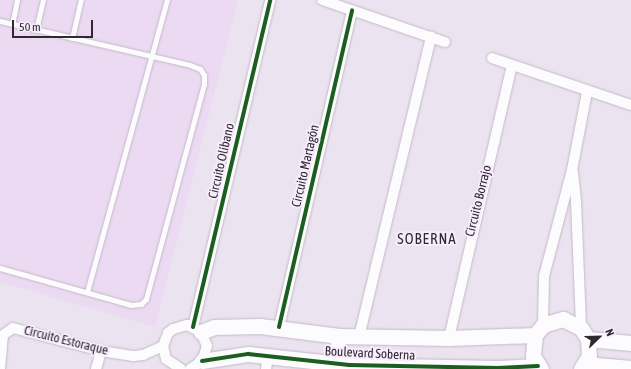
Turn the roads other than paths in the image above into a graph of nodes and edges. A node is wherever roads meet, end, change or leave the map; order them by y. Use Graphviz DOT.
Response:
graph roads {
  1 [pos="17,0"];
  2 [pos="43,0"];
  3 [pos="81,0"];
  4 [pos="167,0"];
  5 [pos="270,0"];
  6 [pos="322,0"];
  7 [pos="352,10"];
  8 [pos="0,22"];
  9 [pos="12,24"];
  10 [pos="36,30"];
  11 [pos="431,36"];
  12 [pos="72,38"];
  13 [pos="445,42"];
  14 [pos="151,56"];
  15 [pos="492,58"];
  16 [pos="512,66"];
  17 [pos="587,92"];
  18 [pos="631,105"];
  19 [pos="572,170"];
  20 [pos="0,268"];
  21 [pos="87,292"];
  22 [pos="279,327"];
  23 [pos="197,330"];
  24 [pos="539,330"];
  25 [pos="584,333"];
  26 [pos="339,336"];
  27 [pos="359,337"];
  28 [pos="449,338"];
  29 [pos="631,343"];
  30 [pos="163,346"];
  31 [pos="101,351"];
  32 [pos="202,361"];
  33 [pos="267,363"];
  34 [pos="344,366"];
  35 [pos="539,367"];
  36 [pos="583,367"];
  37 [pos="371,368"];
  38 [pos="631,368"];
  39 [pos="0,369"];
  40 [pos="96,369"];
  41 [pos="177,369"];
  42 [pos="190,369"];
  1 -- 9 [label="lane"];
  2 -- 10 [label="lane"];
  3 -- 12 [label="lane"];
  4 -- 14 [label="lane"];
  5 -- 23 [label="street, Circuito Olíbano"];
  6 -- 7 [label="street"];
  7 -- 11 [label="street"];
  7 -- 22 [label="street, Circuito Martagón"];
  8 -- 9 [label="lane"];
  9 -- 10 [label="lane"];
  10 -- 12 [label="lane"];
  11 -- 13 [label="street"];
  11 -- 27 [label="street"];
  12 -- 14 [label="lane"];
  14 -- 21 [label="lane"];
  14 -- 21 [label="lane"];
  15 -- 16 [label="street"];
  16 -- 17 [label="street"];
  16 -- 28 [label="street, Circuito Borrajo"];
  17 -- 18 [label="street"];
  17 -- 19 [label="street"];
  19 -- 24 [label="street"];
  19 -- 25 [label="street"];
  20 -- 21 [label="lane"];
  22 -- 23 [label="street, Boulevard Soberna"];
  22 -- 26 [label="street, Boulevard Soberna"];
  23 -- 30 [label="street"];
  23 -- 32 [label="street"];
  24 -- 25 [label="street, Boulevard Soberna"];
  24 -- 28 [label="street, Boulevard Soberna"];
  24 -- 35 [label="street"];
  25 -- 29 [label="street"];
  25 -- 36 [label="street"];
  26 -- 27 [label="street, Boulevard Soberna"];
  26 -- 34 [label="street"];
  27 -- 28 [label="street, Boulevard Soberna"];
  30 -- 31 [label="street, Circuito Estoraque"];
  30 -- 41 [label="street"];
  31 -- 39 [label="street, Circuito Estoraque"];
  31 -- 40 [label="street"];
  32 -- 33 [label="street, Boulevard Soberna"];
  32 -- 42 [label="street"];
  33 -- 34 [label="street, Boulevard Soberna"];
  34 -- 37 [label="street, Boulevard Soberna"];
  35 -- 37 [label="street, Boulevard Soberna"];
  36 -- 38 [label="street"];
}
